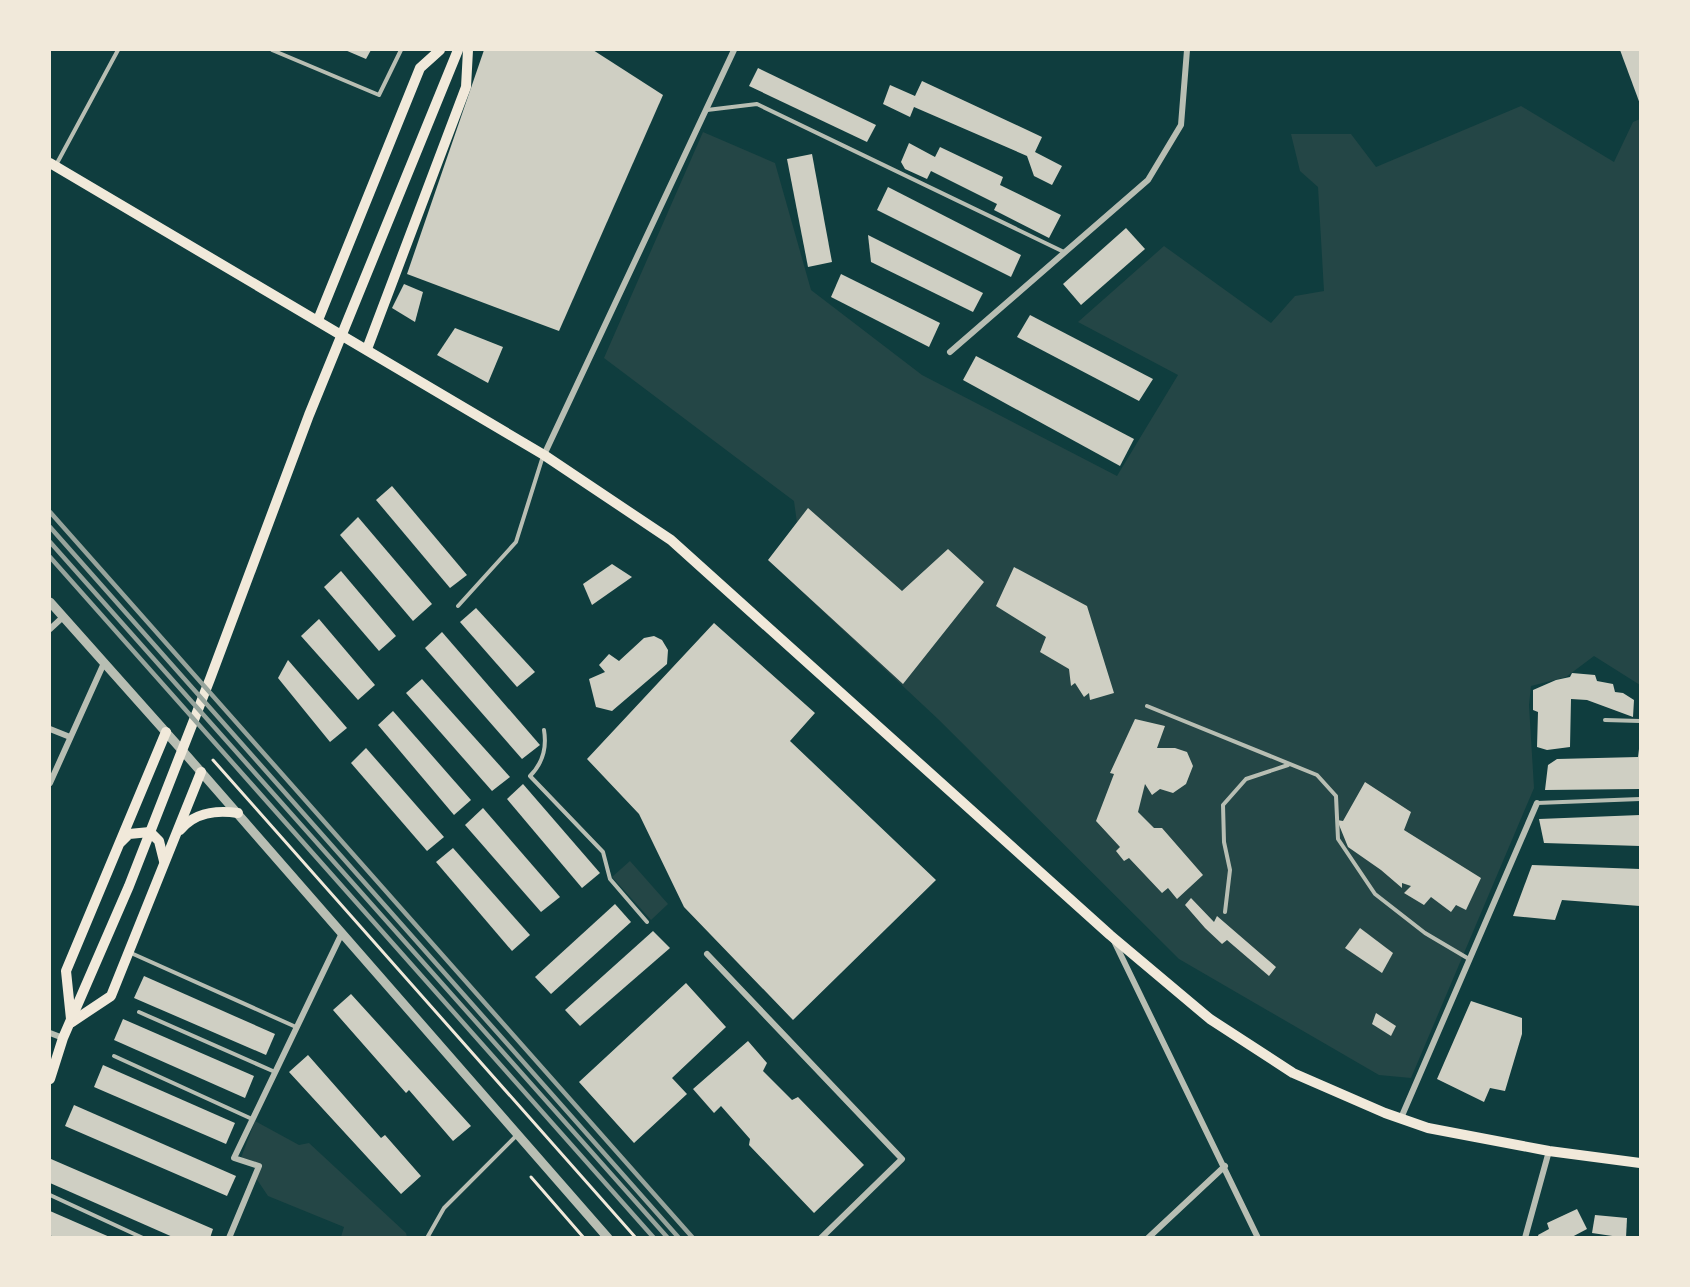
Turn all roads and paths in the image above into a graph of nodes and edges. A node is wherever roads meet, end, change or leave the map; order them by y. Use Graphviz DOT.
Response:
graph roads {
  1 [pos="118,50"];
  2 [pos="272,50"];
  3 [pos="401,50"];
  4 [pos="440,50"];
  5 [pos="458,50"];
  6 [pos="468,50"];
  7 [pos="735,50"];
  8 [pos="1187,50"];
  9 [pos="706,110"];
  10 [pos="52,164"];
  11 [pos="1065,252"];
  12 [pos="318,320"];
  13 [pos="368,349"];
  14 [pos="950,352"];
  15 [pos="544,456"];
  16 [pos="50,602"];
  17 [pos="458,606"];
  18 [pos="63,617"];
  19 [pos="50,629"];
  20 [pos="104,663"];
  21 [pos="1147,706"];
  22 [pos="1605,720"];
  23 [pos="1641,721"];
  24 [pos="50,729"];
  25 [pos="544,730"];
  26 [pos="166,732"];
  27 [pos="70,737"];
  28 [pos="213,760"];
  29 [pos="1288,764"];
  30 [pos="201,772"];
  31 [pos="50,783"];
  32 [pos="1641,799"];
  33 [pos="1537,803"];
  34 [pos="238,813"];
  35 [pos="176,834"];
  36 [pos="120,843"];
  37 [pos="164,864"];
  38 [pos="1225,912"];
  39 [pos="647,922"];
  40 [pos="342,933"];
  41 [pos="1110,935"];
  42 [pos="129,952"];
  43 [pos="707,954"];
  44 [pos="1469,960"];
  45 [pos="139,1012"];
  46 [pos="72,1022"];
  47 [pos="297,1028"];
  48 [pos="50,1033"];
  49 [pos="63,1038"];
  50 [pos="114,1056"];
  51 [pos="275,1073"];
  52 [pos="50,1079"];
  53 [pos="1401,1118"];
  54 [pos="252,1119"];
  55 [pos="518,1134"];
  56 [pos="1549,1151"];
  57 [pos="1641,1163"];
  58 [pos="1225,1167"];
  59 [pos="531,1177"];
  60 [pos="50,1195"];
  61 [pos="143,1238"];
  62 [pos="229,1238"];
  63 [pos="427,1238"];
  64 [pos="584,1238"];
  65 [pos="608,1238"];
  66 [pos="636,1238"];
  67 [pos="821,1238"];
  68 [pos="1148,1238"];
  69 [pos="1258,1238"];
  70 [pos="1525,1238"];
  1 -- 10 [label="lane"];
  2 -- 3 [label="lane"];
  4 -- 12 [label="main road"];
  5 -- 46 [label="main road"];
  6 -- 13 [label="main road"];
  7 -- 9 [label="street"];
  8 -- 11 [label="street"];
  9 -- 11 [label="lane"];
  9 -- 15 [label="street"];
  10 -- 12 [label="main road"];
  11 -- 14 [label="street"];
  12 -- 13 [label="main road"];
  13 -- 15 [label="main road"];
  15 -- 17 [label="lane"];
  15 -- 41 [label="main road"];
  16 -- 18 [label="street"];
  18 -- 19 [label="street"];
  18 -- 20 [label="street"];
  20 -- 26 [label="street"];
  20 -- 27 [label="street"];
  21 -- 29 [label="lane"];
  22 -- 23 [label="lane"];
  24 -- 27 [label="street"];
  25 -- 39 [label="lane"];
  26 -- 30 [label="street"];
  26 -- 36 [label="main road"];
  27 -- 31 [label="street"];
  28 -- 66 [label="path"];
  29 -- 38 [label="lane"];
  29 -- 44 [label="lane"];
  30 -- 34 [label="street"];
  30 -- 35 [label="main road"];
  32 -- 33 [label="lane"];
  33 -- 44 [label="street"];
  34 -- 35 [label="main road"];
  34 -- 40 [label="street"];
  35 -- 37 [label="main road"];
  36 -- 37 [label="main road"];
  36 -- 46 [label="main road"];
  37 -- 42 [label="main road"];
  40 -- 47 [label="street"];
  40 -- 55 [label="street"];
  41 -- 53 [label="main road"];
  41 -- 58 [label="street"];
  42 -- 46 [label="main road"];
  42 -- 47 [label="lane"];
  43 -- 67 [label="street"];
  44 -- 53 [label="street"];
  45 -- 51 [label="lane"];
  46 -- 49 [label="main road"];
  47 -- 51 [label="street"];
  48 -- 49 [label="street"];
  49 -- 52 [label="main road"];
  50 -- 54 [label="lane"];
  51 -- 54 [label="street"];
  53 -- 56 [label="main road"];
  54 -- 62 [label="street"];
  55 -- 63 [label="lane"];
  55 -- 65 [label="street"];
  56 -- 57 [label="main road"];
  56 -- 70 [label="street"];
  58 -- 68 [label="street"];
  58 -- 69 [label="street"];
  59 -- 64 [label="path"];
  60 -- 61 [label="lane"];
}
